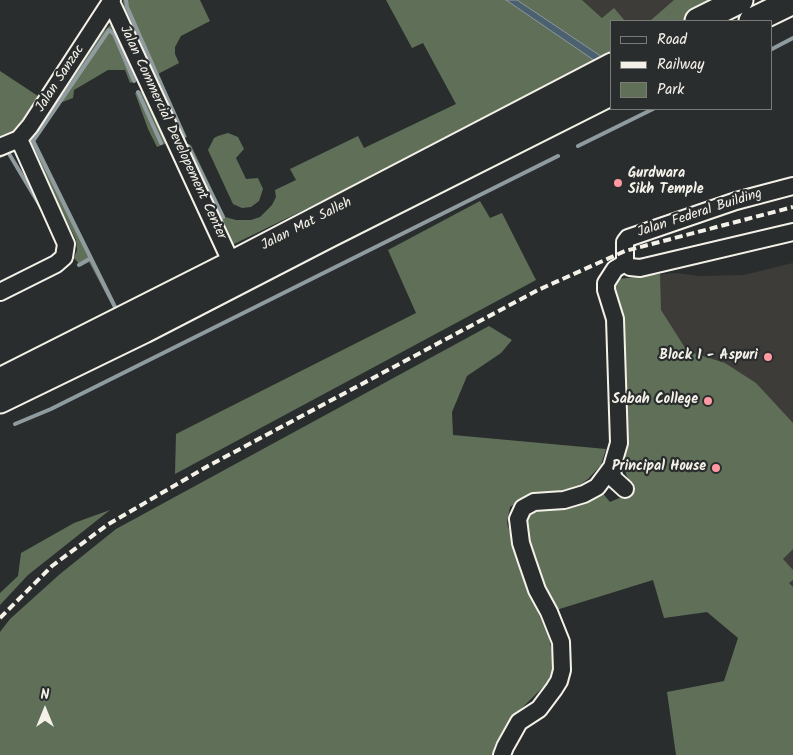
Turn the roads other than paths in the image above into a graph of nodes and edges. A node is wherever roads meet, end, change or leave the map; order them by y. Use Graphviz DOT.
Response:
graph roads {
  1 [pos="740,0"];
  2 [pos="112,1"];
  3 [pos="793,1"];
  4 [pos="700,20"];
  5 [pos="754,20"];
  6 [pos="610,67"];
  7 [pos="610,93"];
  8 [pos="19,139"];
  9 [pos="0,147"];
  10 [pos="793,186"];
  11 [pos="793,232"];
  12 [pos="624,263"];
  13 [pos="232,264"];
  14 [pos="0,292"];
  15 [pos="0,381"];
  16 [pos="0,400"];
  17 [pos="612,467"];
  18 [pos="624,489"];
  19 [pos="502,755"];
  1 -- 4 [label="main road"];
  2 -- 8 [label="street, Jalan Sanzac"];
  2 -- 13 [label="street, Jalan Commercial Developement Center"];
  3 -- 5 [label="main road"];
  6 -- 13 [label="main road, Jalan Mat Salleh"];
  7 -- 16 [label="main road, Jalan Mat Salleh"];
  8 -- 9 [label="street, Jalan Sanzac"];
  8 -- 14 [label="street"];
  10 -- 12 [label="street, Jalan Federal Building"];
  11 -- 12 [label="street"];
  12 -- 17 [label="street"];
  13 -- 15 [label="main road, Jalan Mat Salleh"];
  17 -- 18 [label="street"];
  17 -- 19 [label="street"];
}
